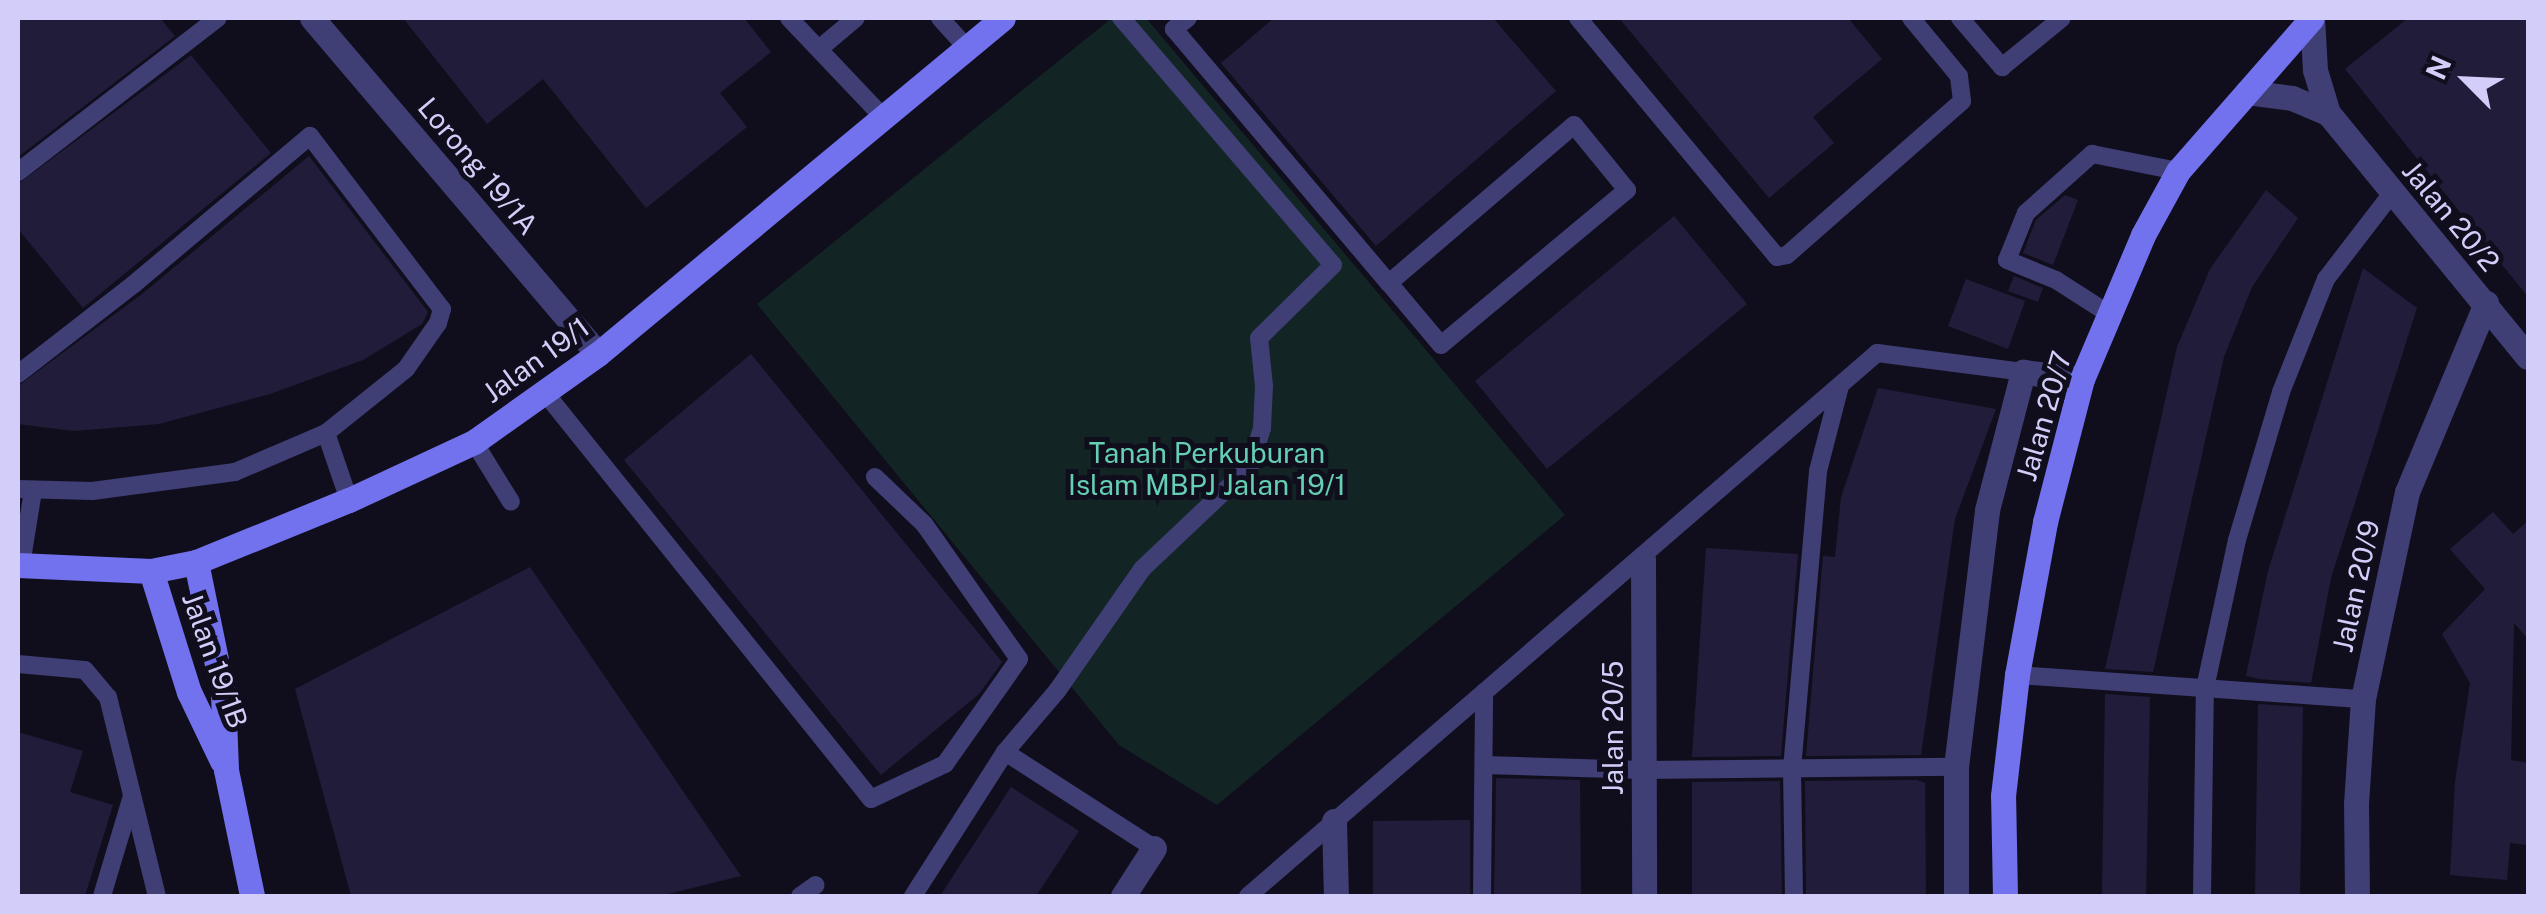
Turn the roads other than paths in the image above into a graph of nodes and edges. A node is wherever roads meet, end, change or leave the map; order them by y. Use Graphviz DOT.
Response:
graph roads {
  1 [pos="218,18"];
  2 [pos="312,18"];
  3 [pos="789,18"];
  4 [pos="856,18"];
  5 [pos="940,18"];
  6 [pos="1003,18"];
  7 [pos="1122,18"];
  8 [pos="1188,18"];
  9 [pos="1578,18"];
  10 [pos="1911,18"];
  11 [pos="1960,18"];
  12 [pos="2062,18"];
  13 [pos="2312,18"];
  14 [pos="967,48"];
  15 [pos="818,49"];
  16 [pos="2247,92"];
  17 [pos="2328,113"];
  18 [pos="883,118"];
  19 [pos="2178,170"];
  20 [pos="18,172"];
  21 [pos="2393,192"];
  22 [pos="1389,283"];
  23 [pos="2486,303"];
  24 [pos="2109,314"];
  25 [pos="598,354"];
  26 [pos="2528,356"];
  27 [pos="2023,372"];
  28 [pos="18,374"];
  29 [pos="2082,379"];
  30 [pos="1840,386"];
  31 [pos="546,394"];
  32 [pos="326,433"];
  33 [pos="474,442"];
  34 [pos="875,476"];
  35 [pos="25,490"];
  36 [pos="349,500"];
  37 [pos="510,502"];
  38 [pos="1642,559"];
  39 [pos="196,562"];
  40 [pos="19,565"];
  41 [pos="151,571"];
  42 [pos="18,664"];
  43 [pos="2017,675"];
  44 [pos="2205,688"];
  45 [pos="1484,692"];
  46 [pos="2363,698"];
  47 [pos="1005,752"];
  48 [pos="1485,765"];
  49 [pos="1956,767"];
  50 [pos="1792,769"];
  51 [pos="226,770"];
  52 [pos="1644,770"];
  53 [pos="132,796"];
  54 [pos="1334,821"];
  55 [pos="1154,848"];
  56 [pos="102,896"];
  57 [pos="157,896"];
  58 [pos="252,896"];
  59 [pos="913,896"];
  60 [pos="1123,896"];
  61 [pos="1248,896"];
  62 [pos="1336,896"];
  63 [pos="1482,896"];
  64 [pos="1644,896"];
  65 [pos="1794,896"];
  66 [pos="1956,896"];
  67 [pos="2005,896"];
  68 [pos="2202,896"];
  69 [pos="2357,896"];
  1 -- 20 [label="lane"];
  2 -- 25 [label="street, Lorong 19/1A"];
  3 -- 15 [label="lane"];
  4 -- 15 [label="lane"];
  5 -- 14 [label="lane"];
  6 -- 14 [label="street, Jalan 19/1"];
  7 -- 47 [label="lane"];
  8 -- 22 [label="lane"];
  9 -- 10 [label="lane"];
  11 -- 12 [label="lane"];
  13 -- 16 [label="street, Jalan 20/7"];
  13 -- 17 [label="street, Jalan 20/2"];
  14 -- 18 [label="street, Jalan 19/1"];
  15 -- 18 [label="lane"];
  16 -- 17 [label="street"];
  16 -- 19 [label="street, Jalan 20/7"];
  17 -- 21 [label="street, Jalan 20/2"];
  18 -- 25 [label="street, Jalan 19/1"];
  19 -- 24 [label="street, Jalan 20/7"];
  19 -- 24 [label="lane"];
  21 -- 23 [label="street, Jalan 20/2"];
  21 -- 44 [label="lane"];
  22 -- 22 [label="lane"];
  23 -- 26 [label="street, Jalan 20/2"];
  23 -- 46 [label="street, Jalan 20/9"];
  24 -- 29 [label="street, Jalan 20/7"];
  25 -- 31 [label="street, Jalan 19/1"];
  27 -- 29 [label="street"];
  27 -- 30 [label="lane"];
  27 -- 49 [label="street, Jalan 20/7"];
  28 -- 32 [label="lane"];
  29 -- 43 [label="street, Jalan 20/7"];
  30 -- 38 [label="lane"];
  30 -- 50 [label="lane"];
  31 -- 33 [label="street, Jalan 19/1"];
  31 -- 34 [label="lane"];
  32 -- 35 [label="lane"];
  32 -- 36 [label="lane"];
  33 -- 36 [label="street, Jalan 19/1"];
  33 -- 37 [label="lane"];
  35 -- 40 [label="lane"];
  36 -- 39 [label="street, Jalan 19/1"];
  38 -- 45 [label="lane"];
  38 -- 52 [label="street, Jalan 20/5"];
  39 -- 41 [label="street, Jalan 19/1"];
  39 -- 51 [label="street, Jalan 19/1B"];
  40 -- 41 [label="street, Jalan 19/1"];
  41 -- 51 [label="street, Jalan 19/1B"];
  42 -- 53 [label="lane"];
  43 -- 44 [label="lane"];
  43 -- 67 [label="street, Jalan 20/7"];
  44 -- 46 [label="lane"];
  44 -- 68 [label="lane"];
  45 -- 48 [label="lane"];
  45 -- 54 [label="lane"];
  46 -- 69 [label="street, Jalan 20/9"];
  47 -- 55 [label="lane"];
  47 -- 59 [label="lane"];
  48 -- 52 [label="lane"];
  48 -- 63 [label="lane"];
  49 -- 50 [label="lane"];
  49 -- 66 [label="street, Jalan 20/7"];
  50 -- 52 [label="lane"];
  50 -- 65 [label="lane"];
  51 -- 58 [label="street, Jalan 19/1B"];
  52 -- 64 [label="street, Jalan 20/5"];
  53 -- 56 [label="lane"];
  53 -- 57 [label="lane"];
  54 -- 61 [label="lane"];
  54 -- 62 [label="street"];
  55 -- 60 [label="street"];
}
